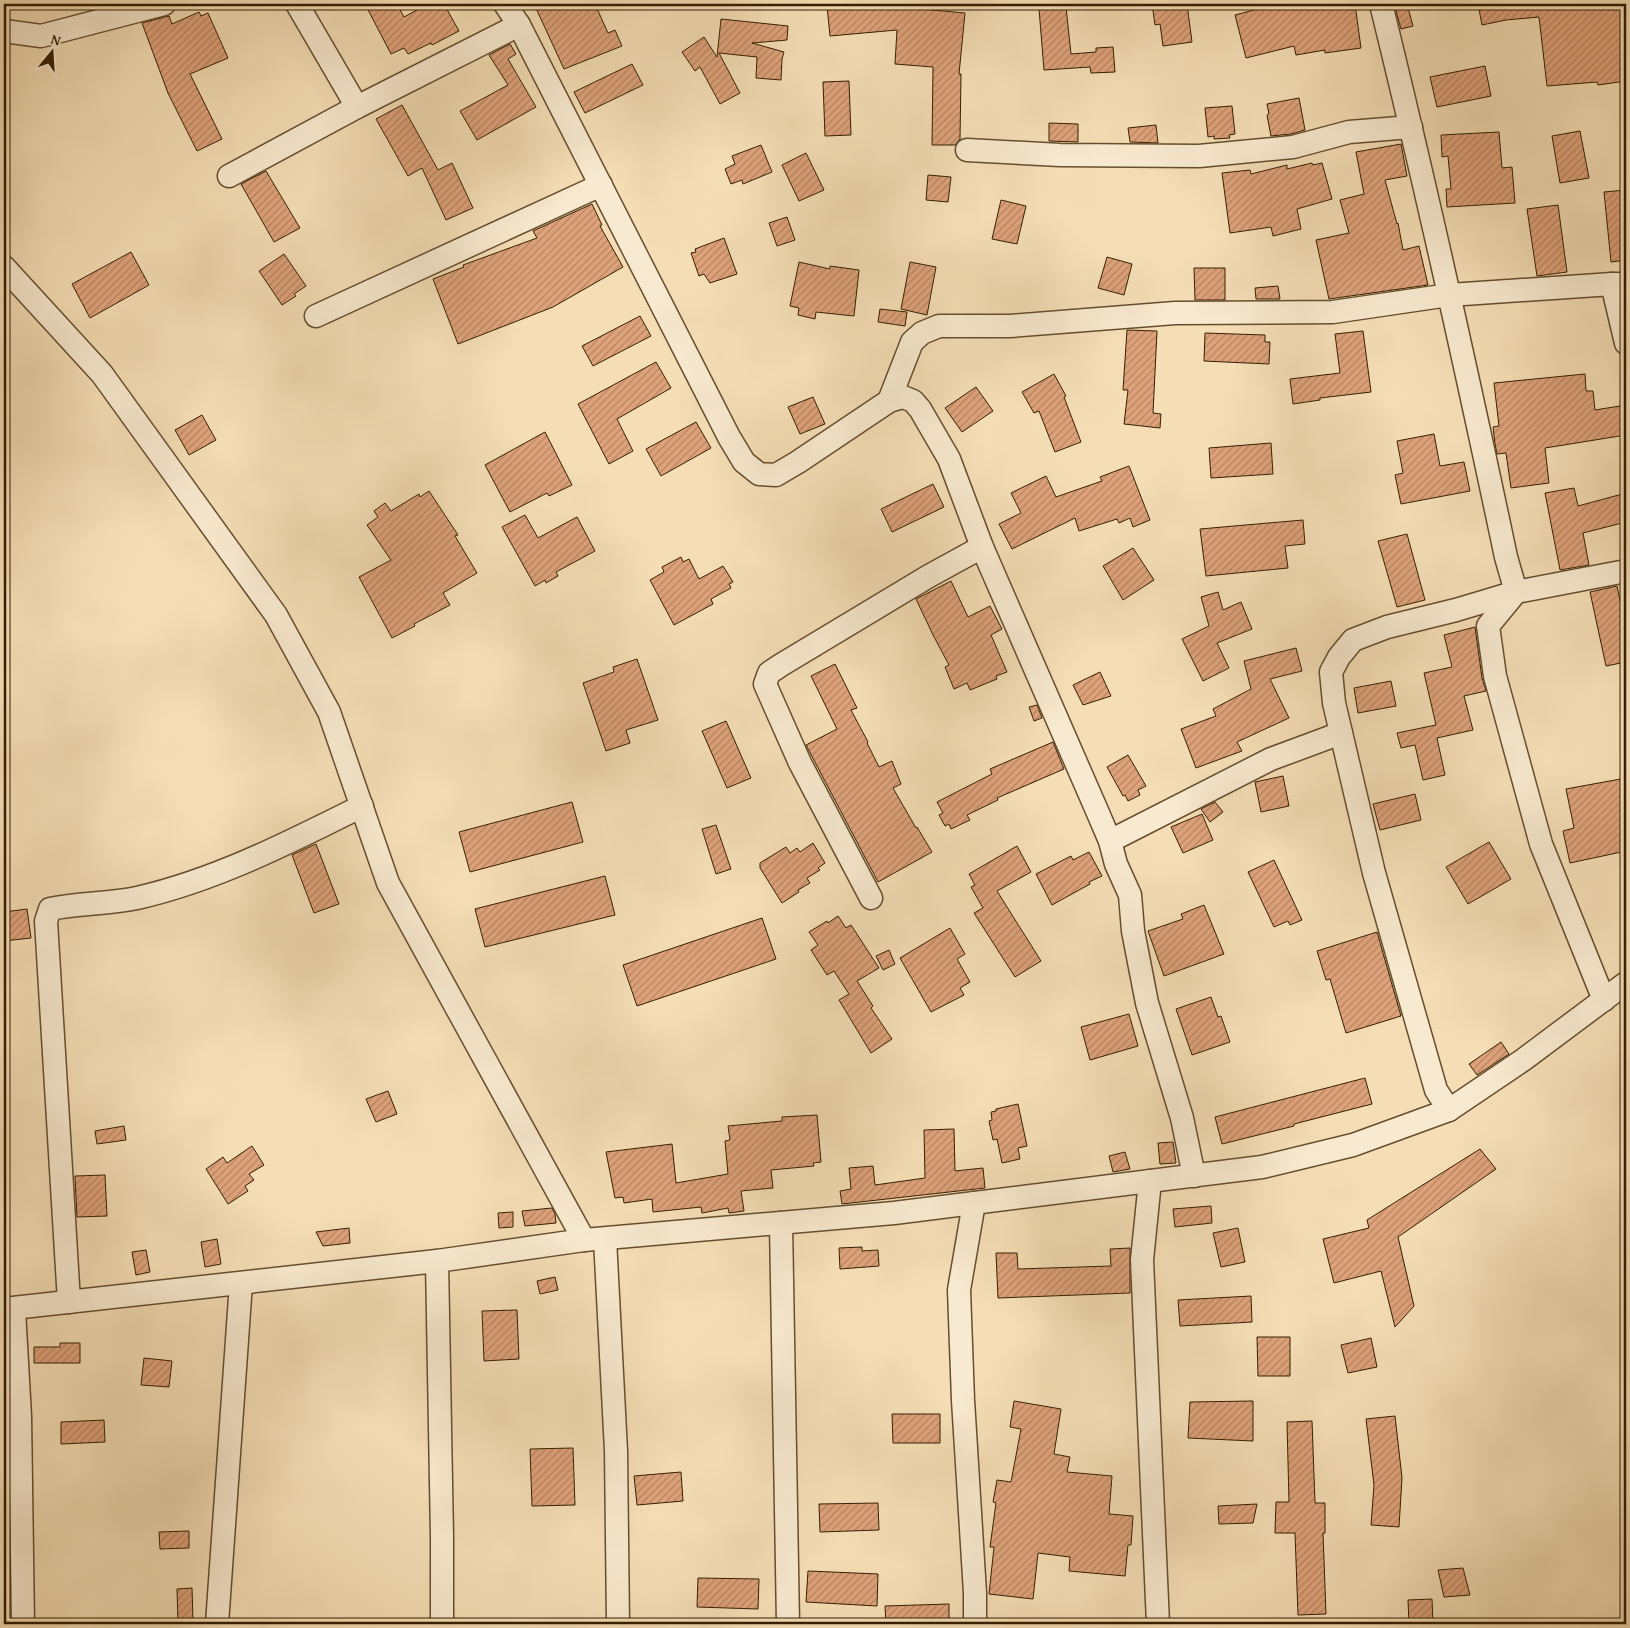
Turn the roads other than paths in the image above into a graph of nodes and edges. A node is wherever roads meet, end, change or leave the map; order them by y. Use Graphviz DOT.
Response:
graph roads {
  1 [pos="164,4"];
  2 [pos="297,4"];
  3 [pos="505,4"];
  4 [pos="1381,4"];
  5 [pos="518,25"];
  6 [pos="4,31"];
  7 [pos="357,107"];
  8 [pos="1411,127"];
  9 [pos="966,150"];
  10 [pos="229,176"];
  11 [pos="601,185"];
  12 [pos="4,267"];
  13 [pos="1619,284"];
  14 [pos="1449,295"];
  15 [pos="316,316"];
  16 [pos="1626,343"];
  17 [pos="889,401"];
  18 [pos="982,547"];
  19 [pos="1626,571"];
  20 [pos="1516,592"];
  21 [pos="1341,734"];
  22 [pos="362,806"];
  23 [pos="1110,841"];
  24 [pos="871,898"];
  25 [pos="1626,983"];
  26 [pos="1604,1000"];
  27 [pos="1449,1110"];
  28 [pos="1194,1176"];
  29 [pos="1150,1181"];
  30 [pos="974,1203"];
  31 [pos="781,1223"];
  32 [pos="594,1240"];
  33 [pos="437,1262"];
  34 [pos="241,1283"];
  35 [pos="69,1302"];
  36 [pos="9,1309"];
  37 [pos="23,1624"];
  38 [pos="217,1624"];
  39 [pos="442,1624"];
  40 [pos="618,1624"];
  41 [pos="788,1624"];
  42 [pos="975,1624"];
  43 [pos="1158,1624"];
  1 -- 6 [label="street"];
  2 -- 7 [label="street"];
  3 -- 5 [label="street"];
  4 -- 8 [label="street"];
  5 -- 7 [label="street"];
  5 -- 11 [label="street"];
  7 -- 10 [label="street"];
  8 -- 9 [label="street"];
  8 -- 14 [label="street"];
  11 -- 15 [label="street"];
  11 -- 17 [label="street"];
  12 -- 22 [label="street"];
  13 -- 14 [label="street"];
  13 -- 16 [label="street"];
  14 -- 17 [label="street"];
  14 -- 20 [label="street"];
  17 -- 18 [label="street"];
  18 -- 23 [label="street"];
  18 -- 24 [label="street"];
  19 -- 20 [label="street"];
  20 -- 21 [label="street"];
  20 -- 26 [label="street"];
  21 -- 23 [label="street"];
  21 -- 27 [label="street"];
  22 -- 32 [label="street"];
  22 -- 35 [label="street"];
  23 -- 28 [label="street"];
  25 -- 26 [label="street"];
  26 -- 27 [label="street"];
  27 -- 28 [label="street"];
  28 -- 29 [label="street"];
  29 -- 30 [label="street"];
  29 -- 43 [label="street"];
  30 -- 31 [label="street"];
  30 -- 42 [label="street"];
  31 -- 32 [label="street"];
  31 -- 41 [label="street"];
  32 -- 33 [label="street"];
  32 -- 40 [label="street"];
  33 -- 34 [label="street"];
  33 -- 39 [label="street"];
  34 -- 35 [label="street"];
  34 -- 38 [label="street"];
  35 -- 36 [label="street"];
  36 -- 37 [label="street"];
}
